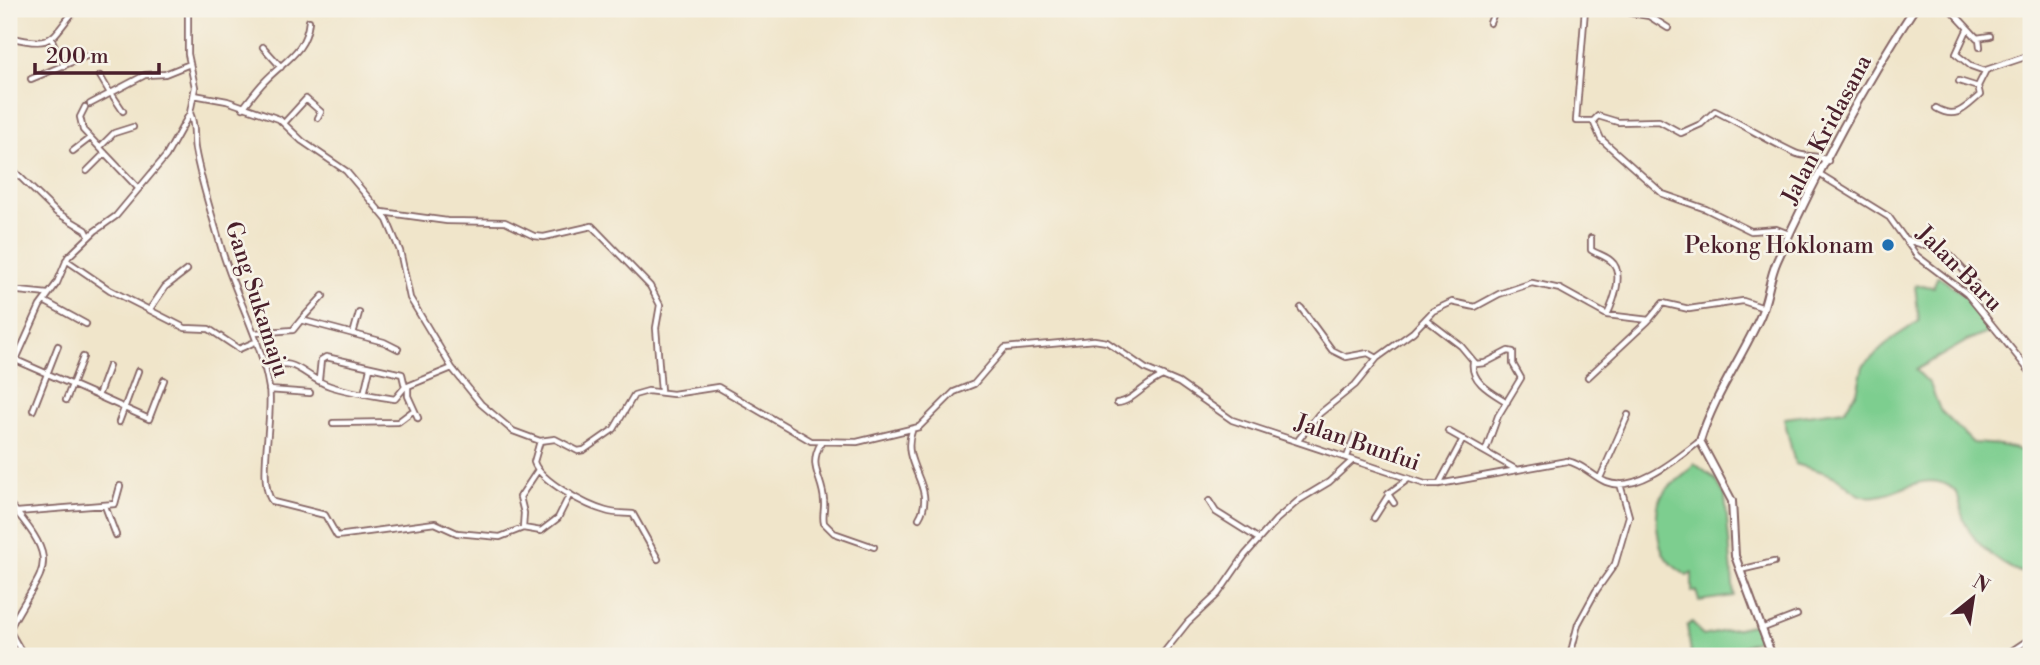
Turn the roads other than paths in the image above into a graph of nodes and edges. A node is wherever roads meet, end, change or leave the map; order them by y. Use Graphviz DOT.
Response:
graph roads {
  1 [pos="76,9"];
  2 [pos="188,9"];
  3 [pos="1462,9"];
  4 [pos="1505,9"];
  5 [pos="1585,9"];
  6 [pos="1628,9"];
  7 [pos="1914,9"];
  8 [pos="1950,9"];
  9 [pos="1494,12"];
  10 [pos="309,21"];
  11 [pos="1489,23"];
  12 [pos="1668,28"];
  13 [pos="1967,30"];
  14 [pos="1990,36"];
  15 [pos="9,38"];
  16 [pos="51,38"];
  17 [pos="1979,38"];
  18 [pos="263,47"];
  19 [pos="1980,47"];
  20 [pos="91,54"];
  21 [pos="2031,55"];
  22 [pos="190,64"];
  23 [pos="64,66"];
  24 [pos="281,67"];
  25 [pos="1985,71"];
  26 [pos="100,76"];
  27 [pos="31,79"];
  28 [pos="1959,81"];
  29 [pos="1978,87"];
  30 [pos="111,93"];
  31 [pos="194,95"];
  32 [pos="243,108"];
  33 [pos="1936,108"];
  34 [pos="123,111"];
  35 [pos="190,113"];
  36 [pos="318,118"];
  37 [pos="1593,121"];
  38 [pos="285,122"];
  39 [pos="133,127"];
  40 [pos="90,138"];
  41 [pos="100,147"];
  42 [pos="73,151"];
  43 [pos="105,153"];
  44 [pos="1828,161"];
  45 [pos="9,166"];
  46 [pos="87,171"];
  47 [pos="1821,175"];
  48 [pos="138,188"];
  49 [pos="382,212"];
  50 [pos="1790,234"];
  51 [pos="89,236"];
  52 [pos="1591,238"];
  53 [pos="1904,239"];
  54 [pos="66,260"];
  55 [pos="187,270"];
  56 [pos="1975,283"];
  57 [pos="9,290"];
  58 [pos="48,294"];
  59 [pos="323,296"];
  60 [pos="44,301"];
  61 [pos="1301,307"];
  62 [pos="1764,308"];
  63 [pos="150,309"];
  64 [pos="359,313"];
  65 [pos="1607,315"];
  66 [pos="301,320"];
  67 [pos="1427,320"];
  68 [pos="1649,320"];
  69 [pos="86,324"];
  70 [pos="255,333"];
  71 [pos="353,334"];
  72 [pos="257,341"];
  73 [pos="58,346"];
  74 [pos="398,349"];
  75 [pos="9,357"];
  76 [pos="83,357"];
  77 [pos="1377,358"];
  78 [pos="18,361"];
  79 [pos="1473,362"];
  80 [pos="109,366"];
  81 [pos="264,368"];
  82 [pos="370,368"];
  83 [pos="452,368"];
  84 [pos="138,371"];
  85 [pos="2031,373"];
  86 [pos="46,374"];
  87 [pos="9,375"];
  88 [pos="1163,376"];
  89 [pos="1588,377"];
  90 [pos="319,379"];
  91 [pos="164,380"];
  92 [pos="72,385"];
  93 [pos="406,387"];
  94 [pos="269,390"];
  95 [pos="661,391"];
  96 [pos="310,393"];
  97 [pos="364,394"];
  98 [pos="98,396"];
  99 [pos="66,400"];
  100 [pos="1507,402"];
  101 [pos="1117,403"];
  102 [pos="124,408"];
  103 [pos="33,410"];
  104 [pos="414,410"];
  105 [pos="1628,415"];
  106 [pos="418,418"];
  107 [pos="119,422"];
  108 [pos="333,423"];
  109 [pos="912,431"];
  110 [pos="1448,431"];
  111 [pos="1355,435"];
  112 [pos="1299,439"];
  113 [pos="1463,439"];
  114 [pos="540,440"];
  115 [pos="1700,441"];
  116 [pos="821,443"];
  117 [pos="1485,452"];
  118 [pos="1347,457"];
  119 [pos="1353,460"];
  120 [pos="538,470"];
  121 [pos="1517,471"];
  122 [pos="1600,478"];
  123 [pos="1407,480"];
  124 [pos="1439,484"];
  125 [pos="1620,484"];
  126 [pos="120,486"];
  127 [pos="570,494"];
  128 [pos="1388,496"];
  129 [pos="1209,501"];
  130 [pos="9,503"];
  131 [pos="1394,503"];
  132 [pos="105,506"];
  133 [pos="17,512"];
  134 [pos="919,518"];
  135 [pos="1374,518"];
  136 [pos="523,528"];
  137 [pos="116,536"];
  138 [pos="1259,539"];
  139 [pos="874,547"];
  140 [pos="658,559"];
  141 [pos="1774,562"];
  142 [pos="1739,570"];
  143 [pos="1797,615"];
  144 [pos="1760,629"];
  145 [pos="9,631"];
  146 [pos="2031,638"];
  147 [pos="24,656"];
  148 [pos="1161,656"];
  149 [pos="1570,656"];
  150 [pos="1772,656"];
  151 [pos="2004,656"];
  1 -- 16 [label="street"];
  2 -- 22 [label="street"];
  3 -- 9 [label="street"];
  4 -- 9 [label="street"];
  5 -- 37 [label="street"];
  6 -- 12 [label="street"];
  7 -- 44 [label="street, Jalan Kridasana"];
  8 -- 13 [label="street"];
  9 -- 11 [label="street"];
  10 -- 24 [label="street"];
  13 -- 17 [label="street"];
  13 -- 25 [label="street"];
  14 -- 17 [label="street"];
  15 -- 16 [label="street"];
  16 -- 23 [label="street"];
  17 -- 19 [label="street"];
  18 -- 24 [label="street"];
  20 -- 23 [label="street"];
  21 -- 25 [label="street"];
  22 -- 30 [label="street"];
  22 -- 31 [label="street"];
  23 -- 27 [label="street"];
  24 -- 32 [label="street"];
  25 -- 29 [label="street"];
  26 -- 30 [label="street"];
  28 -- 29 [label="street"];
  29 -- 33 [label="street"];
  30 -- 34 [label="street"];
  30 -- 40 [label="street"];
  31 -- 32 [label="street"];
  31 -- 35 [label="street"];
  32 -- 38 [label="street"];
  35 -- 48 [label="street"];
  35 -- 70 [label="street, Gang Sukamaju"];
  36 -- 38 [label="street"];
  37 -- 44 [label="street"];
  37 -- 50 [label="street"];
  38 -- 49 [label="street"];
  39 -- 41 [label="street"];
  40 -- 41 [label="street"];
  40 -- 42 [label="street"];
  41 -- 43 [label="street"];
  43 -- 46 [label="street"];
  43 -- 48 [label="street"];
  44 -- 47 [label="street, Jalan Kridasana"];
  45 -- 51 [label="street"];
  47 -- 50 [label="street, Jalan Kridasana"];
  47 -- 53 [label="street, Jalan Baru"];
  48 -- 51 [label="street"];
  49 -- 83 [label="street"];
  49 -- 95 [label="street"];
  50 -- 62 [label="street, Jalan Kridasana"];
  51 -- 54 [label="street"];
  52 -- 65 [label="street"];
  53 -- 56 [label="street"];
  53 -- 85 [label="street, Jalan Baru"];
  54 -- 58 [label="street"];
  54 -- 63 [label="street"];
  55 -- 63 [label="street"];
  57 -- 58 [label="street"];
  58 -- 60 [label="street"];
  59 -- 66 [label="street"];
  60 -- 69 [label="street"];
  60 -- 78 [label="street"];
  61 -- 77 [label="street"];
  62 -- 68 [label="street"];
  62 -- 115 [label="street, Jalan Kridasana"];
  63 -- 72 [label="street"];
  64 -- 71 [label="street"];
  65 -- 67 [label="street"];
  65 -- 68 [label="street"];
  66 -- 70 [label="street"];
  66 -- 71 [label="street"];
  67 -- 77 [label="street"];
  67 -- 79 [label="street"];
  68 -- 89 [label="street"];
  70 -- 72 [label="street, Gang Sukamaju"];
  71 -- 74 [label="street"];
  72 -- 81 [label="street, Gang Sukamaju"];
  73 -- 86 [label="street"];
  75 -- 78 [label="street"];
  76 -- 92 [label="street"];
  77 -- 112 [label="street"];
  78 -- 86 [label="street"];
  78 -- 87 [label="street"];
  79 -- 100 [label="street"];
  79 -- 100 [label="street"];
  80 -- 98 [label="street"];
  81 -- 90 [label="street"];
  81 -- 94 [label="street, Gang Sukamaju"];
  82 -- 90 [label="street"];
  82 -- 93 [label="street"];
  82 -- 97 [label="street"];
  83 -- 93 [label="street"];
  83 -- 114 [label="street"];
  84 -- 102 [label="street"];
  86 -- 92 [label="street"];
  86 -- 103 [label="street"];
  88 -- 101 [label="street"];
  88 -- 109 [label="street, Jalan Bunfui"];
  88 -- 112 [label="street, Jalan Bunfui"];
  90 -- 97 [label="street"];
  91 -- 102 [label="street"];
  92 -- 98 [label="street"];
  92 -- 99 [label="street"];
  93 -- 97 [label="street"];
  93 -- 104 [label="street"];
  94 -- 96 [label="street"];
  94 -- 136 [label="street, Gang Sukamaju"];
  95 -- 114 [label="street"];
  95 -- 116 [label="street"];
  98 -- 102 [label="street"];
  100 -- 117 [label="street"];
  102 -- 107 [label="street"];
  104 -- 106 [label="street"];
  104 -- 108 [label="street"];
  105 -- 122 [label="street"];
  109 -- 116 [label="street"];
  109 -- 134 [label="street"];
  110 -- 113 [label="street"];
  111 -- 118 [label="street"];
  112 -- 118 [label="street, Jalan Bunfui"];
  113 -- 117 [label="street"];
  113 -- 124 [label="street"];
  114 -- 120 [label="street"];
  115 -- 125 [label="street"];
  115 -- 142 [label="street"];
  116 -- 139 [label="street"];
  117 -- 121 [label="street"];
  118 -- 119 [label="street, Jalan Bunfui"];
  119 -- 123 [label="street, Jalan Bunfui"];
  119 -- 138 [label="street"];
  120 -- 127 [label="street"];
  120 -- 136 [label="street"];
  121 -- 122 [label="street, Jalan Bunfui"];
  121 -- 124 [label="street, Jalan Bunfui"];
  122 -- 125 [label="street, Jalan Bunfui"];
  123 -- 124 [label="street, Jalan Bunfui"];
  123 -- 128 [label="street"];
  125 -- 149 [label="street"];
  126 -- 132 [label="street"];
  127 -- 136 [label="street"];
  127 -- 140 [label="street"];
  128 -- 131 [label="street"];
  128 -- 135 [label="street"];
  129 -- 138 [label="street"];
  130 -- 133 [label="street"];
  132 -- 133 [label="street"];
  132 -- 137 [label="street"];
  133 -- 145 [label="street"];
  138 -- 148 [label="street"];
  141 -- 142 [label="street"];
  142 -- 144 [label="street"];
  143 -- 144 [label="street"];
  144 -- 150 [label="street"];
  145 -- 147 [label="street"];
  146 -- 151 [label="street"];
}
